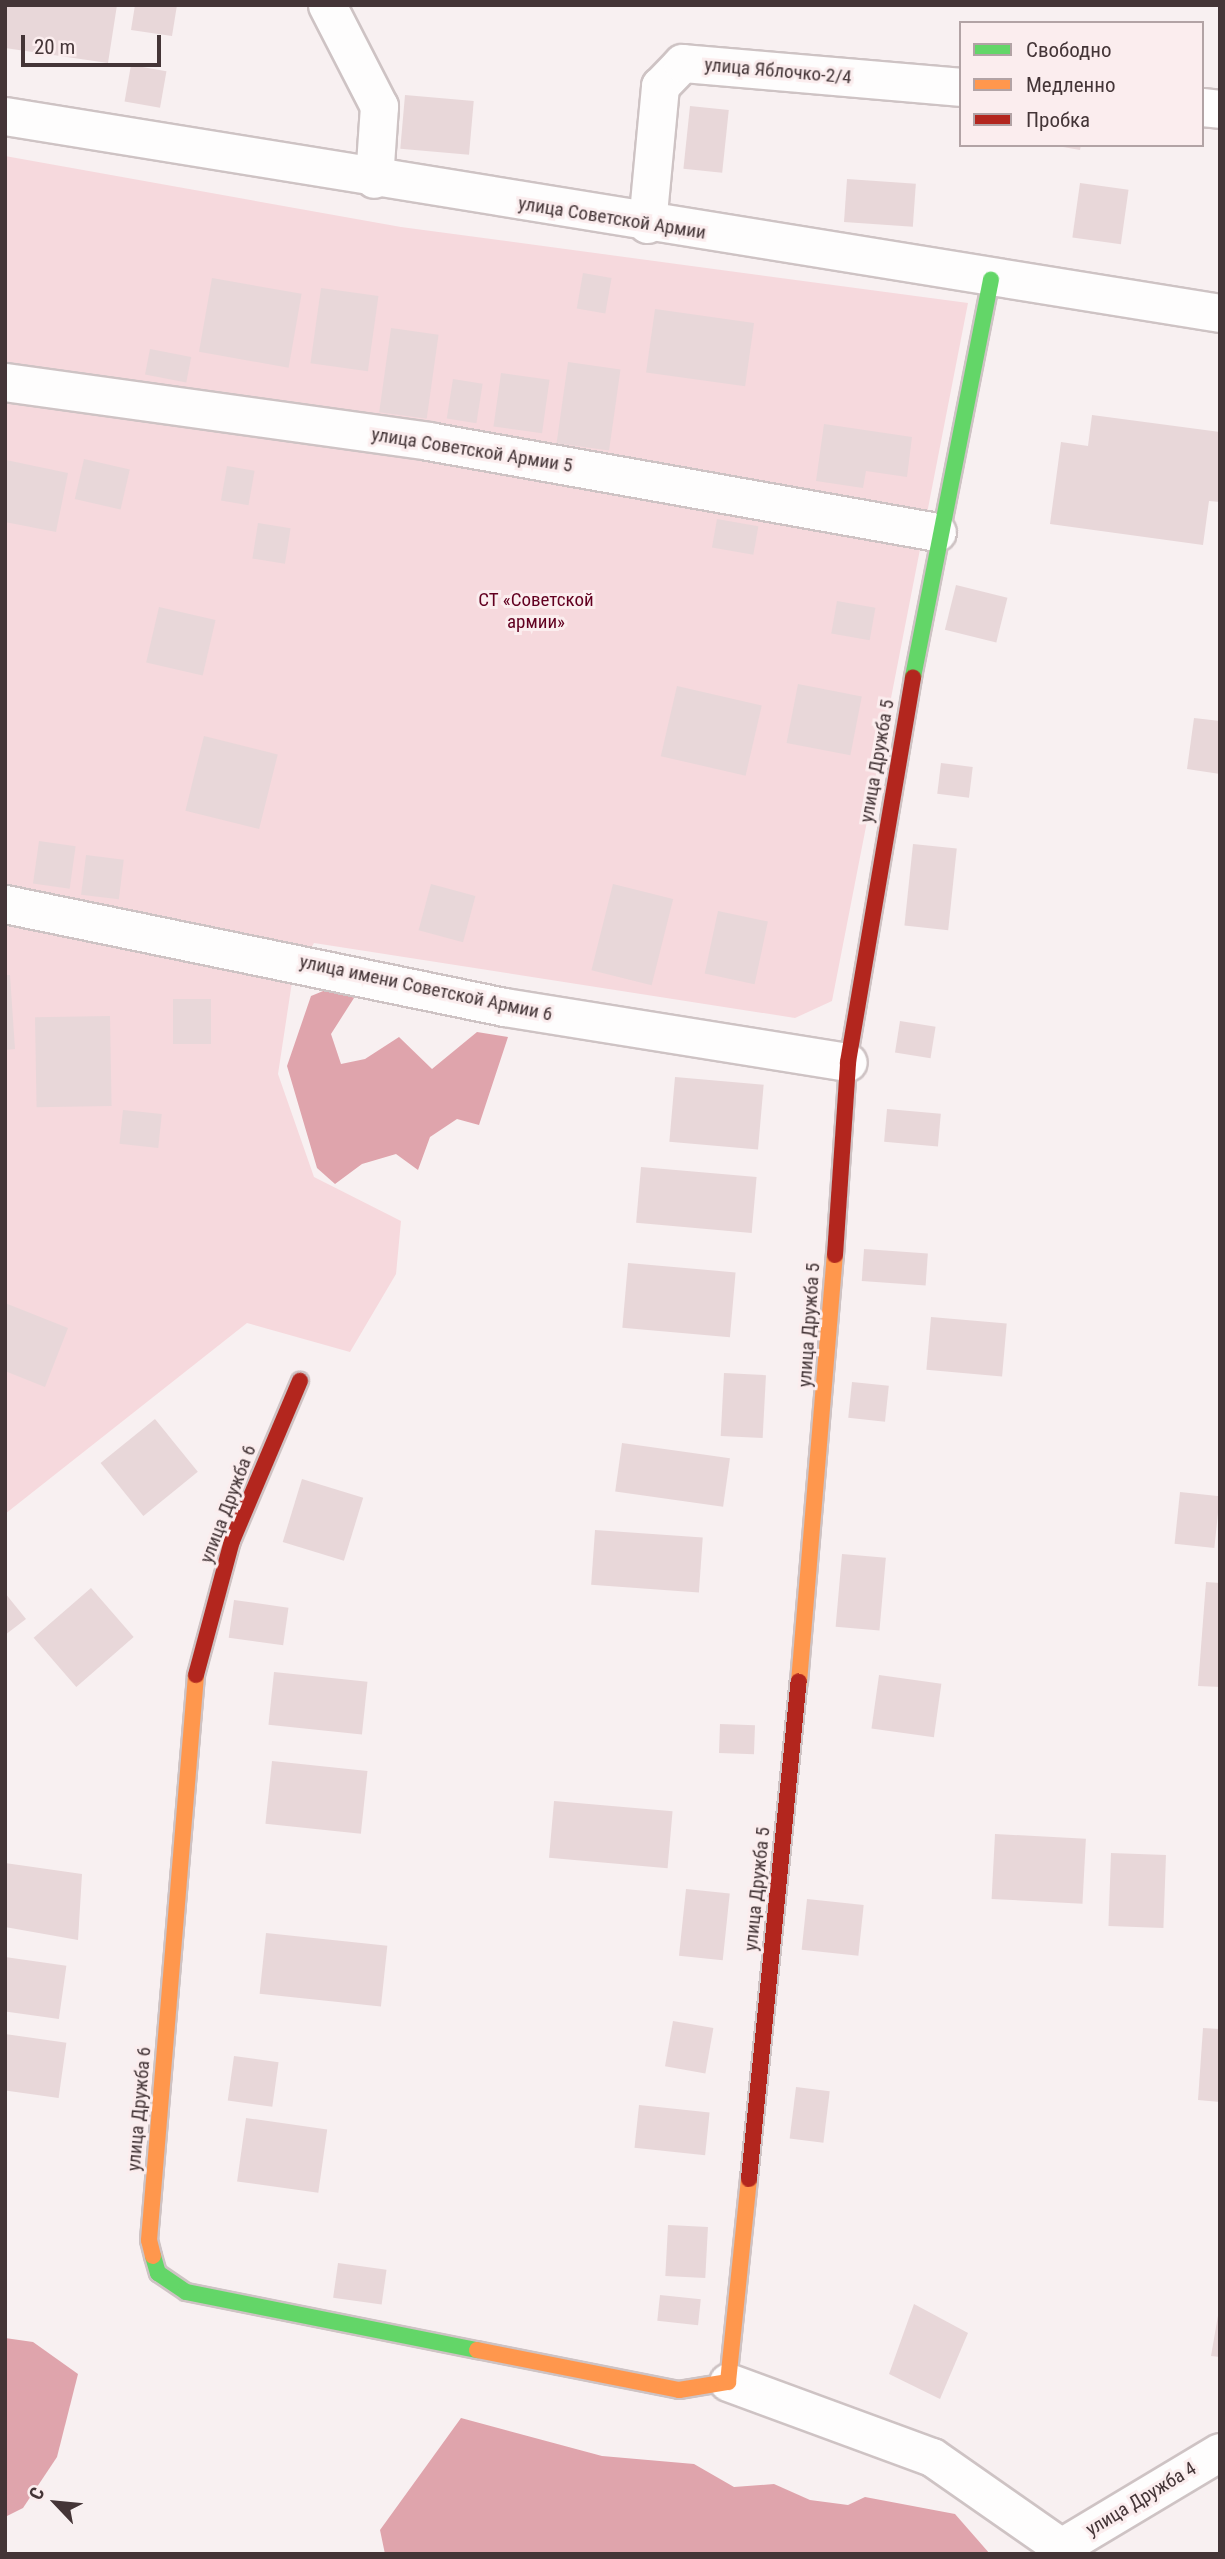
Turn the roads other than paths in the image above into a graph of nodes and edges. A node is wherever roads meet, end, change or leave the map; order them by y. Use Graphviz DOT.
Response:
graph roads {
  1 [pos="327,5"];
  2 [pos="959,87"];
  3 [pos="5,116"];
  4 [pos="374,178"];
  5 [pos="647,224"];
  6 [pos="991,280"];
  7 [pos="1220,313"];
  8 [pos="5,382"];
  9 [pos="937,532"];
  10 [pos="5,904"];
  11 [pos="848,1062"];
  12 [pos="300,1381"];
  13 [pos="728,2382"];
  14 [pos="1220,2452"];
  15 [pos="1060,2550"];
  1 -- 4 [label="street"];
  2 -- 5 [label="street, улица Яблочко-2/4"];
  3 -- 4 [label="street, улица Советской Армии"];
  4 -- 5 [label="street, улица Советской Армии"];
  5 -- 6 [label="street, улица Советской Армии"];
  6 -- 7 [label="street, улица Советской Армии"];
  6 -- 9 [label="street, улица Дружба 5"];
  8 -- 9 [label="street, улица Советской Армии 5"];
  9 -- 11 [label="street, улица Дружба 5"];
  10 -- 11 [label="street, улица имени Советской Армии 6"];
  11 -- 13 [label="street, улица Дружба 5"];
  12 -- 13 [label="street, улица Дружба 6"];
  13 -- 15 [label="street"];
  14 -- 15 [label="street, улица Дружба 4"];
}
